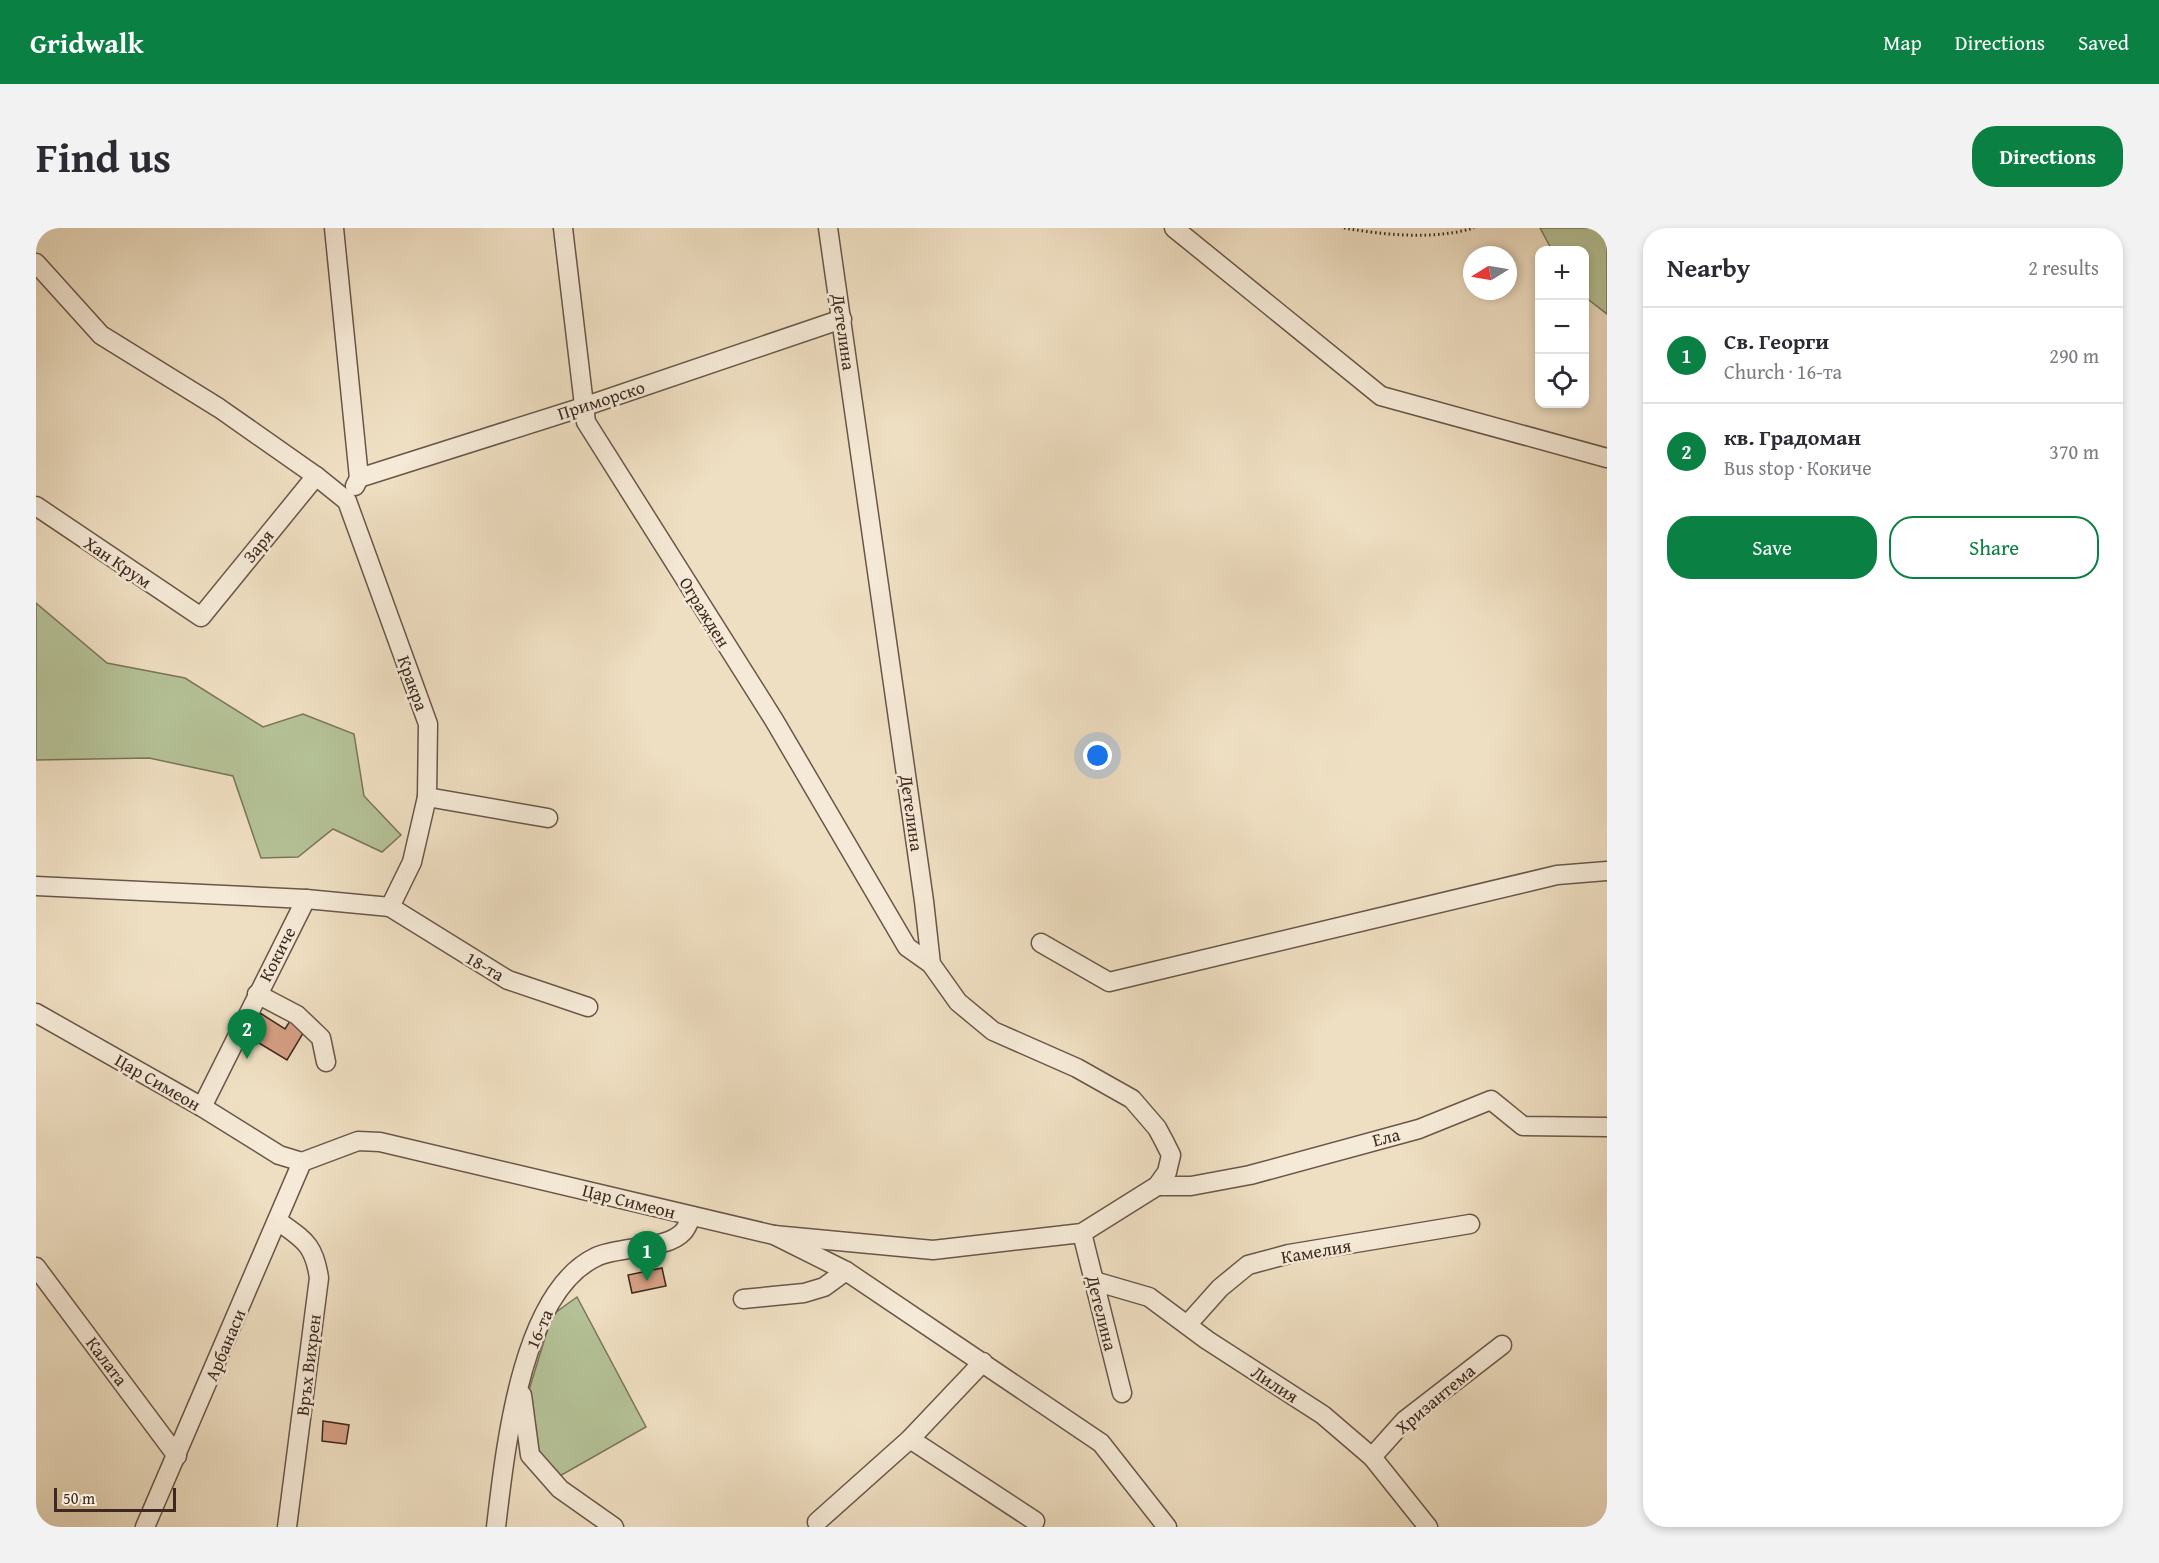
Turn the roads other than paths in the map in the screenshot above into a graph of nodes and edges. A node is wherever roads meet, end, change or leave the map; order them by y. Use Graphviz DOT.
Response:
graph roads {
  1 [pos="334,228"];
  2 [pos="563,228"];
  3 [pos="828,228"];
  4 [pos="1174,228"];
  5 [pos="36,263"];
  6 [pos="842,319"];
  7 [pos="583,406"];
  8 [pos="1607,458"];
  9 [pos="316,476"];
  10 [pos="359,478"];
  11 [pos="347,501"];
  12 [pos="36,506"];
  13 [pos="201,617"];
  14 [pos="427,797"];
  15 [pos="548,818"];
  16 [pos="1607,871"];
  17 [pos="36,886"];
  18 [pos="306,899"];
  19 [pos="390,907"];
  20 [pos="1041,943"];
  21 [pos="931,964"];
  22 [pos="257,994"];
  23 [pos="588,1007"];
  24 [pos="36,1013"];
  25 [pos="326,1062"];
  26 [pos="202,1107"];
  27 [pos="1607,1127"];
  28 [pos="302,1162"];
  29 [pos="1157,1186"];
  30 [pos="692,1216"];
  31 [pos="278,1221"];
  32 [pos="1470,1224"];
  33 [pos="1082,1233"];
  34 [pos="774,1235"];
  35 [pos="36,1267"];
  36 [pos="846,1270"];
  37 [pos="1094,1281"];
  38 [pos="743,1299"];
  39 [pos="1187,1325"];
  40 [pos="1502,1345"];
  41 [pos="983,1362"];
  42 [pos="520,1375"];
  43 [pos="1122,1393"];
  44 [pos="910,1439"];
  45 [pos="177,1456"];
  46 [pos="1372,1457"];
  47 [pos="1035,1521"];
  48 [pos="817,1522"];
  49 [pos="145,1527"];
  50 [pos="288,1527"];
  51 [pos="496,1527"];
  52 [pos="614,1527"];
  53 [pos="1167,1527"];
  54 [pos="1428,1527"];
  1 -- 10 [label="street"];
  2 -- 7 [label="street, Огражден"];
  3 -- 6 [label="street, Детелина"];
  4 -- 8 [label="street"];
  5 -- 9 [label="street"];
  6 -- 7 [label="street, Приморско"];
  6 -- 21 [label="street, Детелина"];
  7 -- 10 [label="street, Приморско"];
  7 -- 21 [label="street, Огражден"];
  9 -- 11 [label="street"];
  9 -- 13 [label="street, Заря"];
  10 -- 11 [label="street"];
  11 -- 14 [label="street, Кракра"];
  12 -- 13 [label="street, Хан Крум"];
  14 -- 15 [label="street"];
  14 -- 19 [label="street, Кракра"];
  16 -- 20 [label="street"];
  17 -- 18 [label="street"];
  18 -- 19 [label="street"];
  18 -- 22 [label="street, Кокиче"];
  19 -- 23 [label="street, 18-та"];
  21 -- 29 [label="street, Детелина"];
  22 -- 25 [label="street"];
  22 -- 26 [label="street, Кокиче"];
  24 -- 26 [label="street, Цар Симеон"];
  26 -- 28 [label="street, Цар Симеон"];
  27 -- 29 [label="street, Ела"];
  28 -- 30 [label="street, Цар Симеон"];
  28 -- 31 [label="street, Арбанаси"];
  29 -- 33 [label="street"];
  30 -- 34 [label="street, Цар Симеон"];
  30 -- 42 [label="street, 16-та"];
  31 -- 45 [label="street, Арбанаси"];
  31 -- 50 [label="street, Връх Вихрен"];
  32 -- 39 [label="street, Камелия"];
  33 -- 34 [label="street"];
  33 -- 37 [label="street, Детелина"];
  34 -- 36 [label="street, Цар Симеон"];
  35 -- 45 [label="street, Калата"];
  36 -- 38 [label="street"];
  36 -- 41 [label="street, Цар Симеон"];
  37 -- 39 [label="street, Лилия"];
  37 -- 43 [label="street, Детелина"];
  39 -- 46 [label="street, Лилия"];
  40 -- 46 [label="street, Хризантема"];
  41 -- 44 [label="street"];
  41 -- 53 [label="street, Цар Симеон"];
  42 -- 51 [label="street, 16-та"];
  42 -- 52 [label="street"];
  44 -- 47 [label="street"];
  44 -- 48 [label="street"];
  45 -- 49 [label="street, Арбанаси"];
  46 -- 54 [label="street, Лилия"];
}
